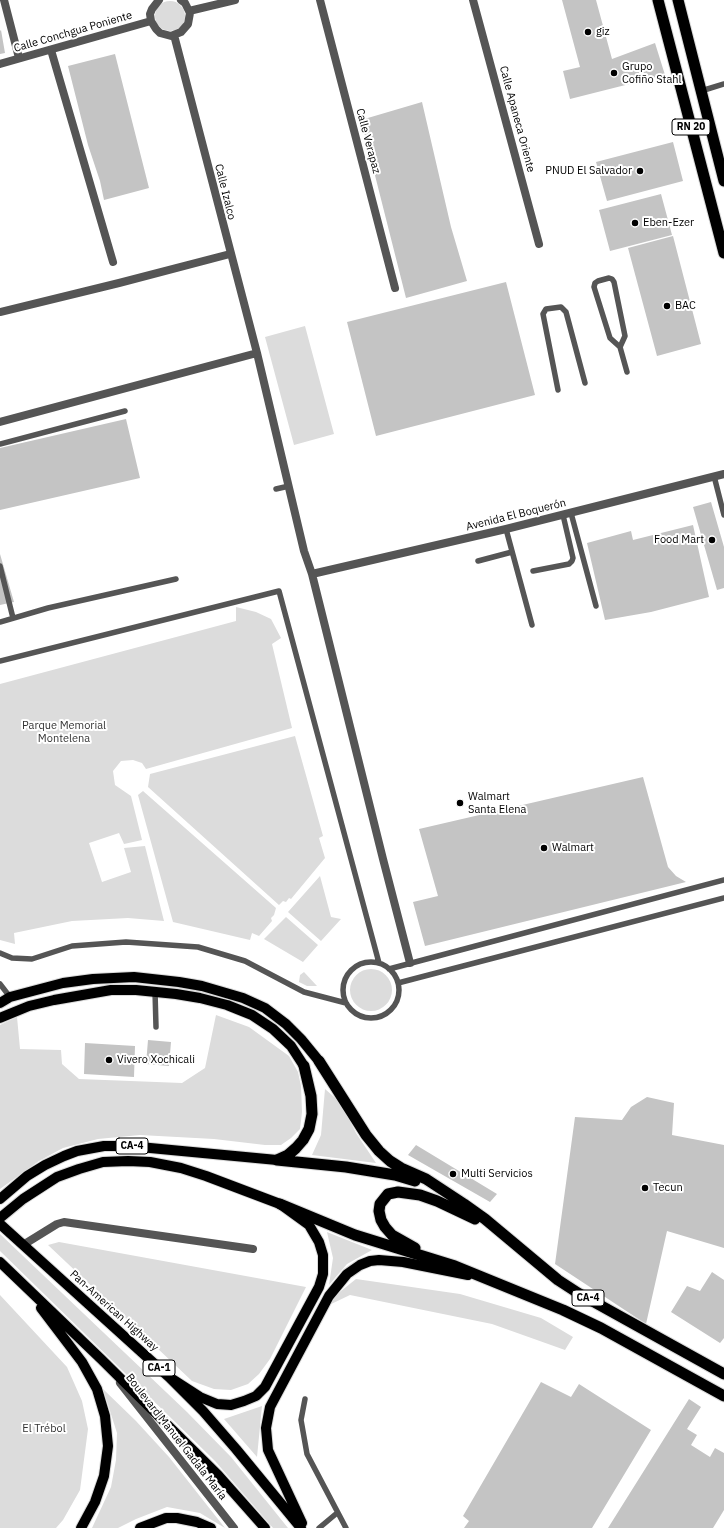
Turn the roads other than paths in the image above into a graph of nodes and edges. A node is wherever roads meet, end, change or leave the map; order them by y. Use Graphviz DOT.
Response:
graph roads {
  1 [pos="4,0"];
  2 [pos="158,0"];
  3 [pos="181,0"];
  4 [pos="235,0"];
  5 [pos="320,0"];
  6 [pos="473,0"];
  7 [pos="658,0"];
  8 [pos="678,0"];
  9 [pos="189,11"];
  10 [pos="151,21"];
  11 [pos="174,35"];
  12 [pos="50,50"];
  13 [pos="19,58"];
  14 [pos="0,64"];
  15 [pos="724,84"];
  16 [pos="701,91"];
  17 [pos="724,181"];
  18 [pos="539,244"];
  19 [pos="230,254"];
  20 [pos="724,254"];
  21 [pos="113,262"];
  22 [pos="395,288"];
  23 [pos="0,312"];
  24 [pos="620,347"];
  25 [pos="257,353"];
  26 [pos="627,372"];
  27 [pos="585,383"];
  28 [pos="558,390"];
  29 [pos="124,412"];
  30 [pos="0,422"];
  31 [pos="0,444"];
  32 [pos="724,474"];
  33 [pos="714,476"];
  34 [pos="289,486"];
  35 [pos="276,489"];
  36 [pos="722,496"];
  37 [pos="567,514"];
  38 [pos="724,515"];
  39 [pos="506,529"];
  40 [pos="512,552"];
  41 [pos="478,561"];
  42 [pos="0,566"];
  43 [pos="533,571"];
  44 [pos="312,574"];
  45 [pos="176,579"];
  46 [pos="596,606"];
  47 [pos="13,618"];
  48 [pos="0,622"];
  49 [pos="532,625"];
  50 [pos="0,661"];
  51 [pos="724,880"];
  52 [pos="724,898"];
  53 [pos="0,953"];
  54 [pos="379,963"];
  55 [pos="410,963"];
  56 [pos="389,969"];
  57 [pos="398,983"];
  58 [pos="0,984"];
  59 [pos="155,991"];
  60 [pos="10,997"];
  61 [pos="346,1003"];
  62 [pos="0,1004"];
  63 [pos="0,1018"];
  64 [pos="156,1027"];
  65 [pos="319,1061"];
  66 [pos="304,1066"];
  67 [pos="277,1160"];
  68 [pos="0,1199"];
  69 [pos="280,1204"];
  70 [pos="464,1204"];
  71 [pos="0,1218"];
  72 [pos="0,1224"];
  73 [pos="504,1235"];
  74 [pos="23,1245"];
  75 [pos="252,1249"];
  76 [pos="0,1262"];
  77 [pos="455,1266"];
  78 [pos="480,1277"];
  79 [pos="20,1281"];
  80 [pos="101,1359"];
  81 [pos="724,1374"];
  82 [pos="169,1377"];
  83 [pos="724,1396"];
  84 [pos="305,1400"];
  85 [pos="337,1512"];
  86 [pos="81,1528"];
  87 [pos="140,1528"];
  88 [pos="211,1528"];
  89 [pos="234,1528"];
  90 [pos="265,1528"];
  91 [pos="303,1528"];
  92 [pos="319,1528"];
  93 [pos="346,1528"];
  1 -- 13 [label="street"];
  2 -- 10 [label="street"];
  3 -- 9 [label="street"];
  4 -- 9 [label="street"];
  5 -- 22 [label="street, Calle Verapaz"];
  6 -- 18 [label="street, Calle Apaneca Oriente"];
  7 -- 20 [label="highway, RN 20"];
  8 -- 16 [label="highway, RN 20"];
  9 -- 11 [label="street"];
  10 -- 11 [label="street"];
  10 -- 12 [label="street, Calle Conchgua Poniente"];
  11 -- 19 [label="street, Calle Izalco"];
  12 -- 13 [label="street, Calle Conchgua Poniente"];
  12 -- 21 [label="street"];
  13 -- 14 [label="street, Calle Conchgua Poniente"];
  15 -- 16 [label="lane"];
  16 -- 17 [label="highway, RN 20"];
  19 -- 23 [label="street"];
  19 -- 25 [label="street, Calle Izalco"];
  24 -- 24 [label="lane"];
  24 -- 26 [label="lane"];
  25 -- 30 [label="street"];
  25 -- 34 [label="street, Calle Izalco"];
  27 -- 28 [label="lane"];
  29 -- 31 [label="lane"];
  32 -- 33 [label="street, Avenida El Boquerón"];
  33 -- 36 [label="lane"];
  33 -- 37 [label="street, Avenida El Boquerón"];
  34 -- 35 [label="lane"];
  34 -- 44 [label="street, Calle Izalco"];
  36 -- 38 [label="lane"];
  37 -- 39 [label="street, Avenida El Boquerón"];
  37 -- 43 [label="lane"];
  37 -- 46 [label="lane"];
  39 -- 40 [label="lane"];
  39 -- 44 [label="street, Avenida El Boquerón"];
  40 -- 41 [label="lane"];
  40 -- 49 [label="lane"];
  42 -- 47 [label="lane"];
  44 -- 55 [label="street, Calle Izalco"];
  45 -- 47 [label="lane"];
  47 -- 48 [label="lane"];
  50 -- 54 [label="lane"];
  51 -- 55 [label="lane"];
  52 -- 57 [label="lane"];
  53 -- 61 [label="lane"];
  54 -- 56 [label="lane"];
  54 -- 61 [label="lane"];
  55 -- 56 [label="lane"];
  56 -- 57 [label="lane"];
  57 -- 61 [label="lane"];
  58 -- 60 [label="lane"];
  59 -- 63 [label="main road"];
  59 -- 64 [label="lane"];
  59 -- 66 [label="main road"];
  60 -- 62 [label="main road"];
  60 -- 65 [label="main road"];
  65 -- 70 [label="highway"];
  66 -- 67 [label="highway"];
  67 -- 68 [label="main road, CA-4"];
  67 -- 70 [label="highway, CA-4"];
  69 -- 71 [label="main road, CA-4"];
  69 -- 77 [label="highway, CA-4"];
  69 -- 82 [label="main road"];
  70 -- 73 [label="highway, CA-4"];
  72 -- 74 [label="main road, Pan-American Highway / CA-1"];
  73 -- 77 [label="highway"];
  73 -- 81 [label="highway, CA-4"];
  74 -- 75 [label="street"];
  74 -- 82 [label="main road, Pan-American Highway / CA-1"];
  76 -- 79 [label="main road"];
  77 -- 78 [label="highway, CA-4"];
  78 -- 83 [label="highway, CA-4"];
  78 -- 91 [label="main road"];
  79 -- 80 [label="main road"];
  79 -- 86 [label="main road"];
  80 -- 89 [label="street, Boulevard Manuel Gadala María"];
  80 -- 90 [label="main road"];
  82 -- 91 [label="main road, Pan-American Highway / CA-1"];
  84 -- 85 [label="lane"];
  85 -- 92 [label="lane"];
  85 -- 93 [label="lane"];
  87 -- 88 [label="main road"];
}
